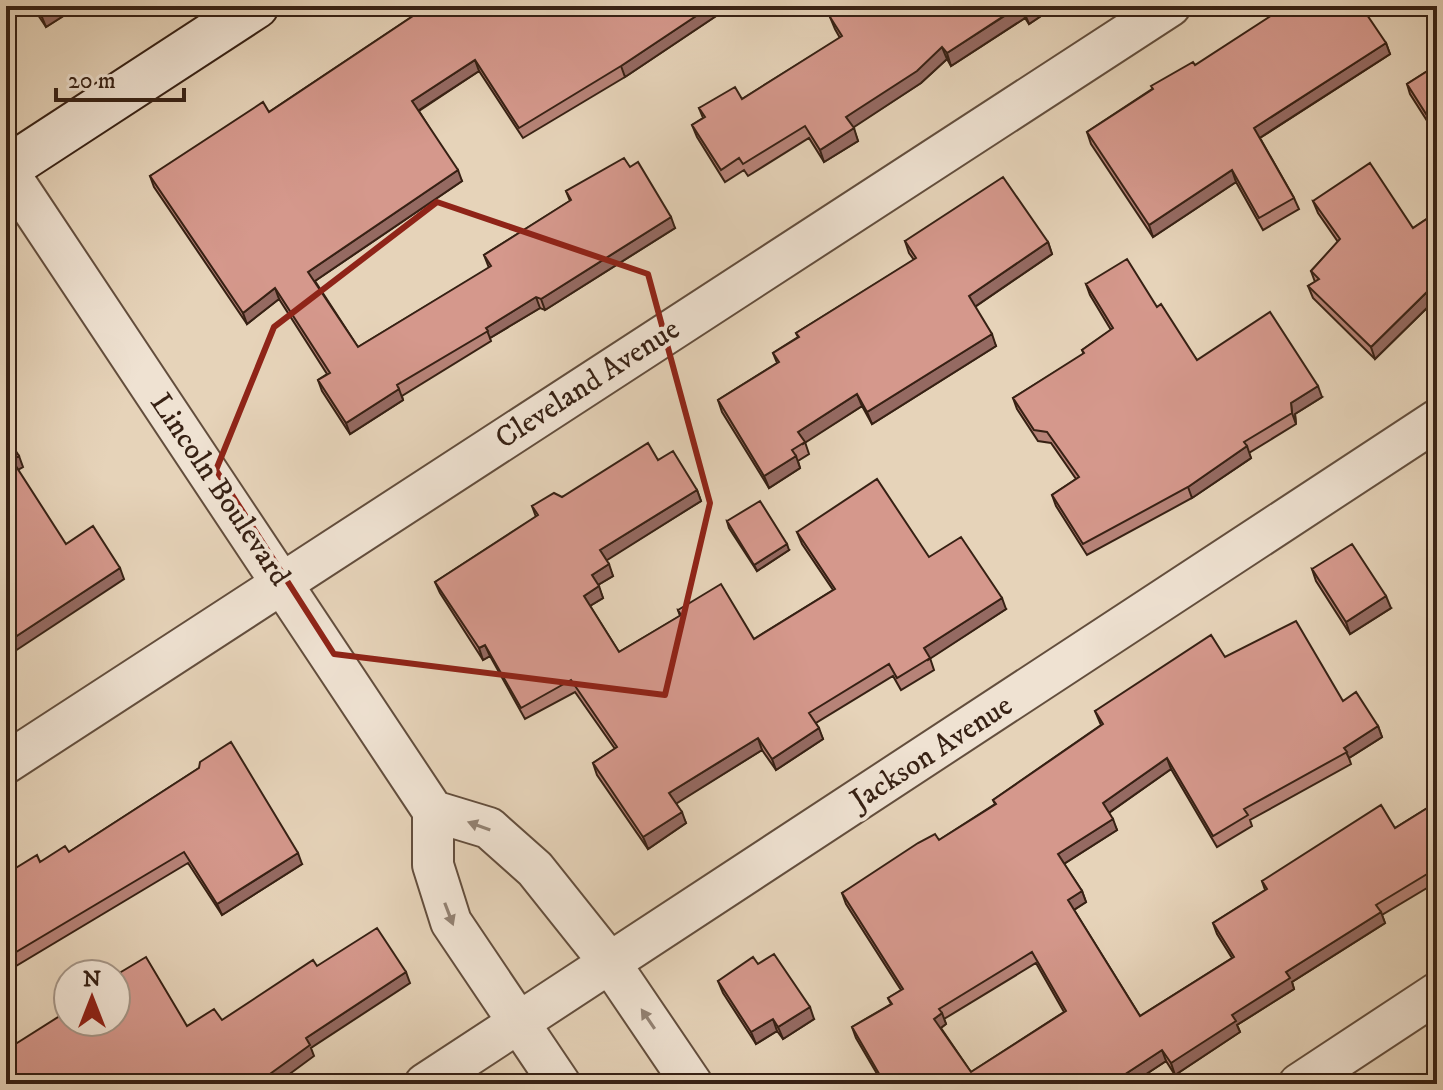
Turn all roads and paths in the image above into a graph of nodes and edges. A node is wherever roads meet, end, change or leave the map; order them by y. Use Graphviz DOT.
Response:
graph roads {
  1 [pos="256,6"];
  2 [pos="1170,6"];
  3 [pos="6,169"];
  4 [pos="1437,420"];
  5 [pos="282,581"];
  6 [pos="6,763"];
  7 [pos="433,811"];
  8 [pos="610,963"];
  9 [pos="1437,993"];
  10 [pos="518,1024"];
  11 [pos="425,1084"];
  12 [pos="560,1084"];
  13 [pos="692,1084"];
  14 [pos="1299,1084"];
  1 -- 3 [label="main road"];
  2 -- 5 [label="street, Cleveland Avenue"];
  3 -- 5 [label="street, Lincoln Boulevard"];
  4 -- 8 [label="street, Jackson Avenue"];
  5 -- 6 [label="street, Cleveland Avenue"];
  5 -- 7 [label="street, Lincoln Boulevard"];
  8 -- 7 [label="street, one-way"];
  7 -- 10 [label="street, one-way"];
  8 -- 10 [label="street, Jackson Avenue"];
  13 -- 8 [label="street, one-way"];
  9 -- 14 [label="street"];
  10 -- 11 [label="street, Jackson Avenue"];
  10 -- 12 [label="street"];
}
